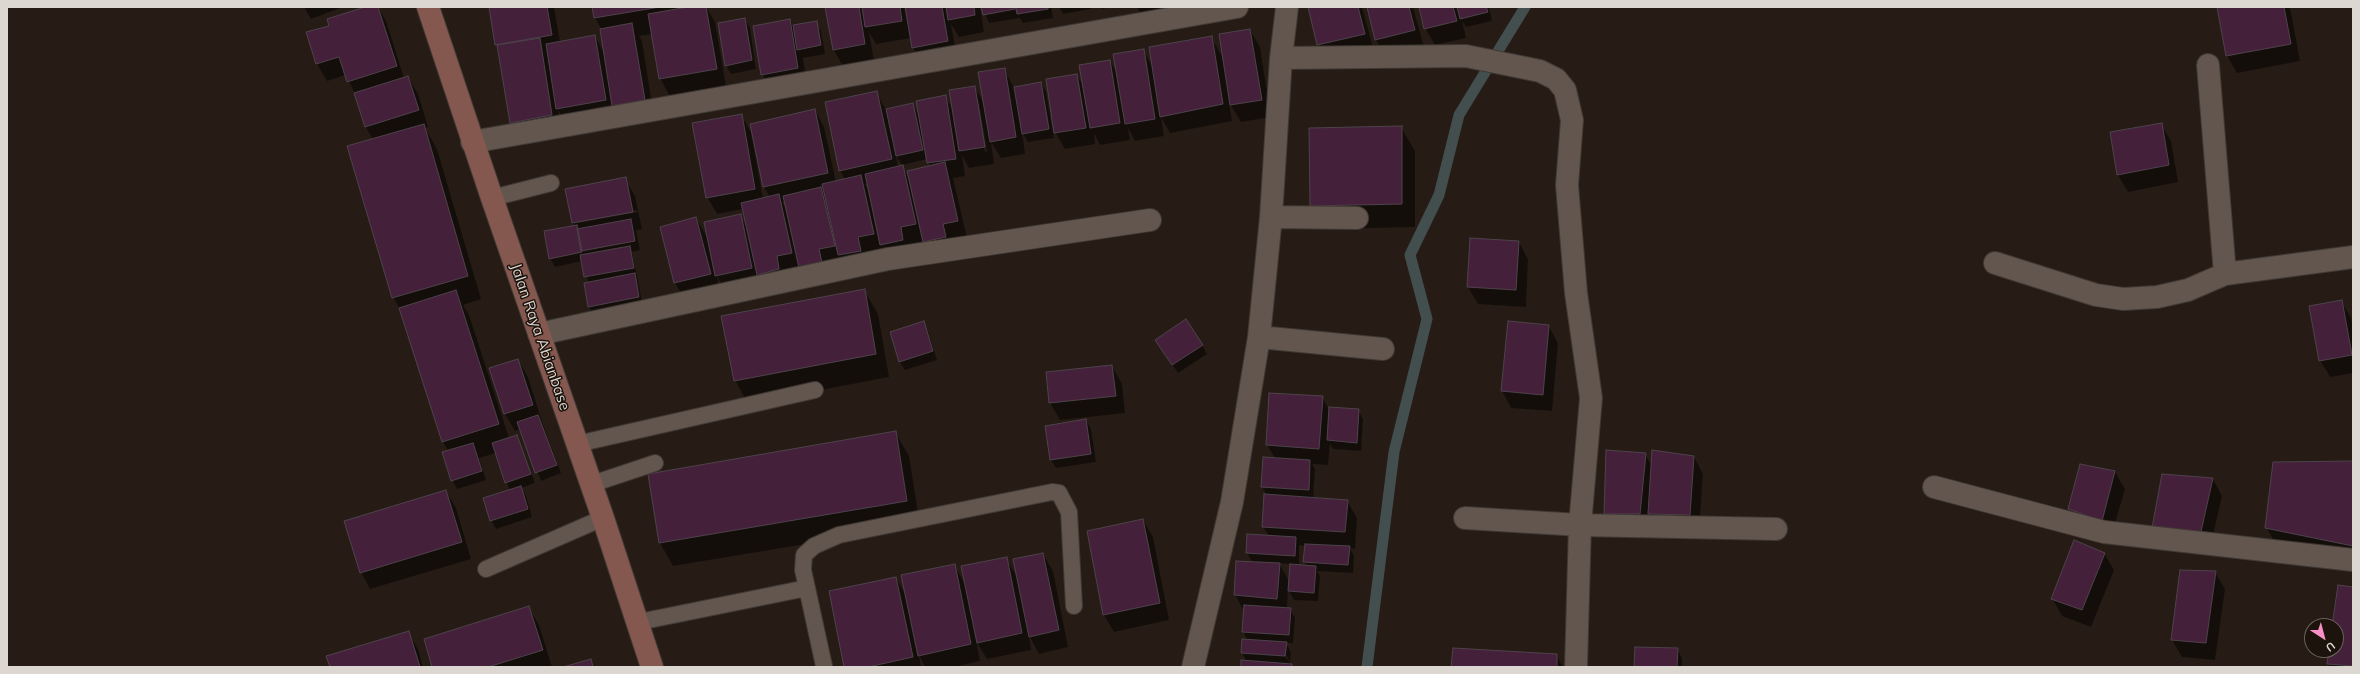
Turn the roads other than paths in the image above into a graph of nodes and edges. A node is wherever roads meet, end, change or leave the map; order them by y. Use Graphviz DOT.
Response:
graph roads {
  1 [pos="428,7"];
  2 [pos="1237,7"];
  3 [pos="1287,7"];
  4 [pos="1281,58"];
  5 [pos="2208,65"];
  6 [pos="472,142"];
  7 [pos="551,183"];
  8 [pos="492,198"];
  9 [pos="1271,217"];
  10 [pos="1357,218"];
  11 [pos="1150,220"];
  12 [pos="2353,257"];
  13 [pos="1995,263"];
  14 [pos="2224,274"];
  15 [pos="539,334"];
  16 [pos="1259,337"];
  17 [pos="1383,349"];
  18 [pos="816,390"];
  19 [pos="577,444"];
  20 [pos="655,463"];
  21 [pos="592,484"];
  22 [pos="1934,487"];
  23 [pos="603,518"];
  24 [pos="1465,518"];
  25 [pos="1580,525"];
  26 [pos="1776,529"];
  27 [pos="2353,560"];
  28 [pos="486,569"];
  29 [pos="807,588"];
  30 [pos="1074,606"];
  31 [pos="639,622"];
  32 [pos="824,666"];
  33 [pos="652,667"];
  34 [pos="1193,667"];
  35 [pos="1576,667"];
  1 -- 6 [label="main road, Jalan Raya Abianbase"];
  2 -- 6 [label="street"];
  3 -- 4 [label="street"];
  4 -- 9 [label="street"];
  4 -- 25 [label="street"];
  5 -- 14 [label="street"];
  6 -- 8 [label="main road, Jalan Raya Abianbase"];
  7 -- 8 [label="lane"];
  8 -- 15 [label="main road, Jalan Raya Abianbase"];
  9 -- 10 [label="street"];
  9 -- 16 [label="street"];
  11 -- 15 [label="street"];
  12 -- 14 [label="street"];
  13 -- 14 [label="street"];
  15 -- 19 [label="main road, Jalan Raya Abianbase"];
  16 -- 17 [label="street"];
  16 -- 34 [label="street"];
  18 -- 19 [label="lane"];
  19 -- 21 [label="main road, Jalan Raya Abianbase"];
  20 -- 21 [label="lane"];
  21 -- 23 [label="main road, Jalan Raya Abianbase"];
  22 -- 27 [label="street"];
  23 -- 28 [label="lane"];
  23 -- 31 [label="main road, Jalan Raya Abianbase"];
  24 -- 25 [label="street"];
  25 -- 26 [label="street"];
  25 -- 35 [label="street"];
  29 -- 30 [label="lane"];
  29 -- 31 [label="lane"];
  29 -- 32 [label="lane"];
  31 -- 33 [label="main road, Jalan Raya Abianbase"];
}
